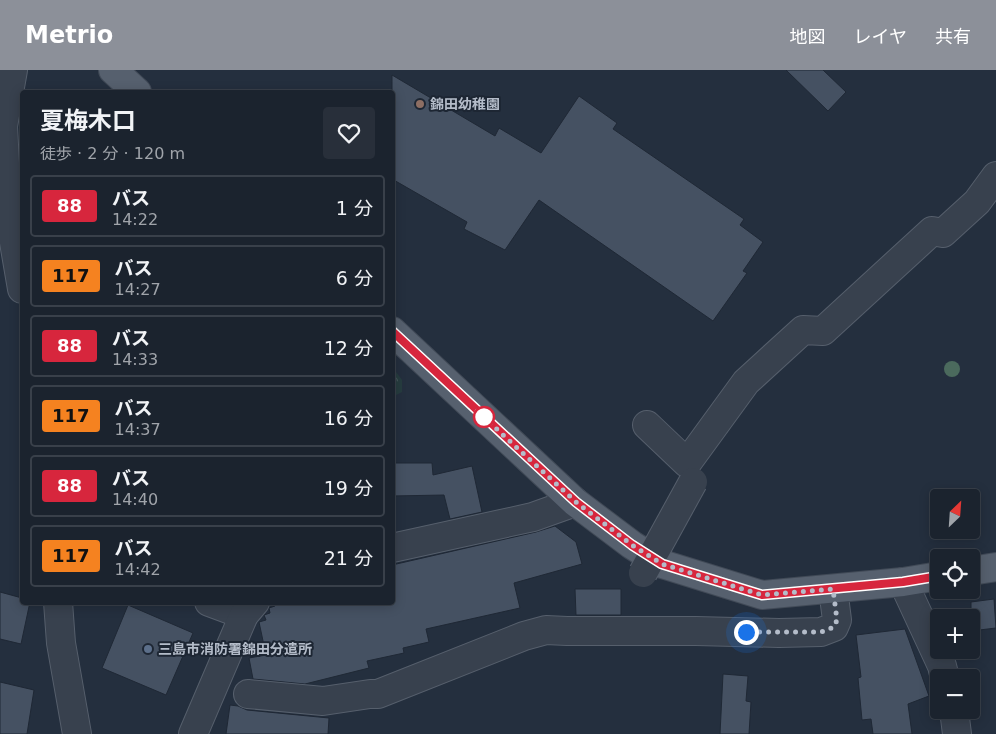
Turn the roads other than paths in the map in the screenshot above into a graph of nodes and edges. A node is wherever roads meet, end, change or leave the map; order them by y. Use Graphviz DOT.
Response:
graph roads {
  1 [pos="13,70"];
  2 [pos="113,70"];
  3 [pos="135,90"];
  4 [pos="996,176"];
  5 [pos="20,278"];
  6 [pos="395,334"];
  7 [pos="647,425"];
  8 [pos="693,482"];
  9 [pos="576,502"];
  10 [pos="395,547"];
  11 [pos="996,567"];
  12 [pos="980,570"];
  13 [pos="643,573"];
  14 [pos="930,578"];
  15 [pos="903,582"];
  16 [pos="833,589"];
  17 [pos="58,605"];
  18 [pos="227,605"];
  19 [pos="250,609"];
  20 [pos="943,669"];
  21 [pos="248,694"];
  22 [pos="955,719"];
  23 [pos="77,734"];
  24 [pos="193,734"];
  25 [pos="957,734"];
  1 -- 5 [label="street"];
  2 -- 3 [label="main road"];
  4 -- 7 [label="street"];
  6 -- 9 [label="main road"];
  8 -- 13 [label="street, bridge"];
  9 -- 10 [label="street"];
  9 -- 16 [label="main road"];
  11 -- 12 [label="main road"];
  14 -- 15 [label="main road"];
  15 -- 16 [label="main road"];
  15 -- 20 [label="street"];
  16 -- 21 [label="street"];
  17 -- 23 [label="street"];
  18 -- 19 [label="street"];
  19 -- 24 [label="street"];
  22 -- 25 [label="street"];
}
